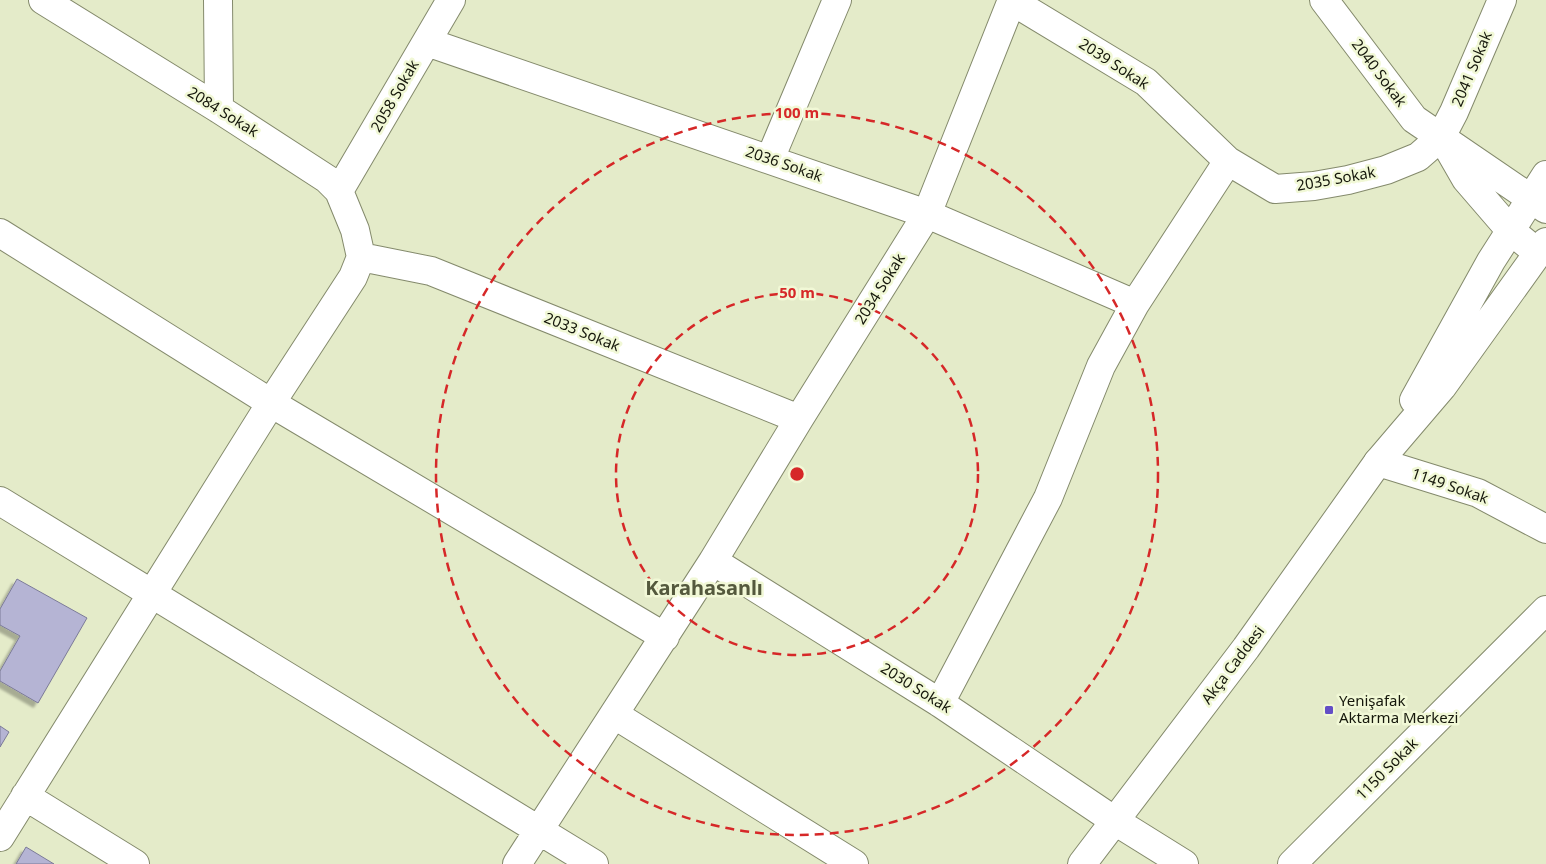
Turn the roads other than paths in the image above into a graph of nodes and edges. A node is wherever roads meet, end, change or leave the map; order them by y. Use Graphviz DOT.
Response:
graph roads {
  1 [pos="43,0"];
  2 [pos="218,0"];
  3 [pos="451,0"];
  4 [pos="837,0"];
  5 [pos="1012,0"];
  6 [pos="1324,0"];
  7 [pos="1502,0"];
  8 [pos="427,42"];
  9 [pos="219,109"];
  10 [pos="1442,138"];
  11 [pos="770,159"];
  12 [pos="1228,162"];
  13 [pos="1546,175"];
  14 [pos="339,191"];
  15 [pos="1539,204"];
  16 [pos="926,214"];
  17 [pos="1510,230"];
  18 [pos="0,233"];
  19 [pos="1542,248"];
  20 [pos="361,257"];
  21 [pos="1135,304"];
  22 [pos="271,402"];
  23 [pos="799,419"];
  24 [pos="1378,462"];
  25 [pos="0,501"];
  26 [pos="1546,529"];
  27 [pos="713,561"];
  28 [pos="151,593"];
  29 [pos="1546,610"];
  30 [pos="665,637"];
  31 [pos="940,703"];
  32 [pos="615,715"];
  33 [pos="26,796"];
  34 [pos="1115,821"];
  35 [pos="540,831"];
  36 [pos="0,837"];
  37 [pos="135,864"];
  38 [pos="517,864"];
  39 [pos="594,864"];
  40 [pos="854,864"];
  41 [pos="1082,864"];
  42 [pos="1184,864"];
  43 [pos="1292,864"];
  1 -- 9 [label="street, 2084 Sokak"];
  2 -- 9 [label="street"];
  3 -- 8 [label="street, 2058 Sokak"];
  4 -- 11 [label="street"];
  5 -- 12 [label="street, 2039 Sokak"];
  5 -- 16 [label="street, 2034 Sokak"];
  6 -- 10 [label="street, 2040 Sokak"];
  7 -- 10 [label="street, 2041 Sokak"];
  8 -- 11 [label="street, 2036 Sokak"];
  8 -- 14 [label="street, 2058 Sokak"];
  9 -- 14 [label="street, 2084 Sokak"];
  10 -- 12 [label="street, 2035 Sokak"];
  10 -- 15 [label="street, 2040 Sokak"];
  10 -- 17 [label="street, 2040 Sokak"];
  11 -- 16 [label="street, 2036 Sokak"];
  12 -- 21 [label="street"];
  13 -- 15 [label="street"];
  14 -- 20 [label="street, 2084 Sokak"];
  15 -- 17 [label="street"];
  16 -- 21 [label="street, 2036 Sokak"];
  16 -- 23 [label="street, 2034 Sokak"];
  17 -- 19 [label="street, 2040 Sokak"];
  17 -- 24 [label="street"];
  18 -- 22 [label="street"];
  19 -- 24 [label="street"];
  20 -- 22 [label="street"];
  20 -- 23 [label="street, 2033 Sokak"];
  21 -- 31 [label="street"];
  22 -- 28 [label="street"];
  22 -- 30 [label="street"];
  23 -- 27 [label="street, 2034 Sokak"];
  24 -- 26 [label="street, 1149 Sokak"];
  24 -- 34 [label="street, Akça Caddesi"];
  25 -- 28 [label="street"];
  27 -- 30 [label="street, 2034 Sokak"];
  27 -- 31 [label="street, 2030 Sokak"];
  28 -- 33 [label="street"];
  28 -- 35 [label="street"];
  29 -- 43 [label="street, 1150 Sokak"];
  30 -- 32 [label="street, 2034 Sokak"];
  31 -- 34 [label="street, 2030 Sokak"];
  32 -- 35 [label="street, 2034 Sokak"];
  32 -- 40 [label="street"];
  33 -- 36 [label="street"];
  33 -- 37 [label="street"];
  34 -- 41 [label="street, Akça Caddesi"];
  34 -- 42 [label="street, 2030 Sokak"];
  35 -- 38 [label="street, 2034 Sokak"];
  35 -- 39 [label="street"];
}
